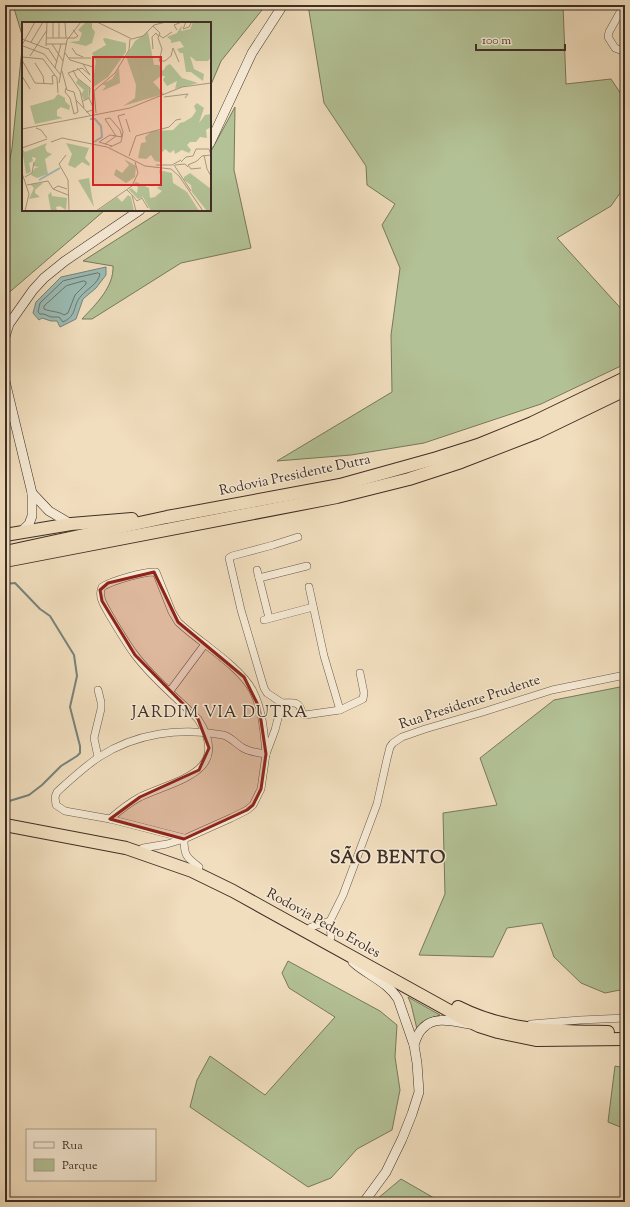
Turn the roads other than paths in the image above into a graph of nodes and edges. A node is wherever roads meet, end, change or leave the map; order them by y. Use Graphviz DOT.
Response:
graph roads {
  1 [pos="283,5"];
  2 [pos="624,5"];
  3 [pos="625,52"];
  4 [pos="211,141"];
  5 [pos="139,211"];
  6 [pos="5,337"];
  7 [pos="625,378"];
  8 [pos="5,381"];
  9 [pos="625,390"];
  10 [pos="32,493"];
  11 [pos="167,517"];
  12 [pos="71,524"];
  13 [pos="22,531"];
  14 [pos="5,535"];
  15 [pos="298,537"];
  16 [pos="5,552"];
  17 [pos="5,561"];
  18 [pos="307,566"];
  19 [pos="256,570"];
  20 [pos="259,578"];
  21 [pos="309,587"];
  22 [pos="313,607"];
  23 [pos="205,644"];
  24 [pos="360,673"];
  25 [pos="625,675"];
  26 [pos="98,690"];
  27 [pos="170,691"];
  28 [pos="282,703"];
  29 [pos="340,710"];
  30 [pos="205,732"];
  31 [pos="266,754"];
  32 [pos="98,757"];
  33 [pos="110,819"];
  34 [pos="6,825"];
  35 [pos="184,839"];
  36 [pos="143,848"];
  37 [pos="199,867"];
  38 [pos="330,921"];
  39 [pos="311,926"];
  40 [pos="331,937"];
  41 [pos="344,953"];
  42 [pos="625,1018"];
  43 [pos="493,1021"];
  44 [pos="479,1026"];
  45 [pos="625,1032"];
  46 [pos="625,1039"];
  47 [pos="414,1045"];
  48 [pos="364,1202"];
  1 -- 4 [label="street"];
  2 -- 3 [label="street"];
  5 -- 6 [label="street"];
  7 -- 11 [label="highway, Rodovia Presidente Dutra"];
  8 -- 10 [label="street"];
  9 -- 17 [label="highway, Rodovia Presidente Dutra"];
  10 -- 12 [label="street"];
  10 -- 13 [label="street"];
  11 -- 12 [label="highway"];
  11 -- 16 [label="highway, Rodovia Presidente Dutra"];
  12 -- 13 [label="highway"];
  13 -- 14 [label="highway"];
  15 -- 28 [label="street"];
  18 -- 20 [label="street"];
  19 -- 20 [label="street"];
  20 -- 22 [label="street"];
  21 -- 22 [label="street"];
  22 -- 29 [label="street"];
  23 -- 27 [label="street"];
  23 -- 27 [label="street"];
  23 -- 31 [label="street"];
  24 -- 29 [label="street"];
  25 -- 38 [label="street, Rua Presidente Prudente"];
  26 -- 32 [label="street"];
  27 -- 30 [label="street"];
  28 -- 29 [label="street"];
  28 -- 31 [label="street"];
  30 -- 31 [label="street"];
  30 -- 32 [label="street"];
  30 -- 33 [label="street"];
  31 -- 35 [label="street"];
  32 -- 33 [label="street"];
  33 -- 35 [label="street"];
  34 -- 36 [label="highway, Rodovia Pedro Eroles"];
  34 -- 41 [label="highway, Rodovia Pedro Eroles"];
  35 -- 36 [label="street"];
  35 -- 37 [label="street"];
  36 -- 37 [label="highway, Rodovia Pedro Eroles"];
  37 -- 39 [label="highway, Rodovia Pedro Eroles"];
  38 -- 39 [label="street"];
  38 -- 40 [label="street"];
  39 -- 40 [label="highway, Rodovia Pedro Eroles"];
  40 -- 43 [label="highway, Rodovia Pedro Eroles"];
  41 -- 44 [label="highway, Rodovia Pedro Eroles"];
  41 -- 47 [label="street"];
  42 -- 43 [label="street"];
  43 -- 45 [label="highway, Rodovia Pedro Eroles"];
  44 -- 46 [label="highway, Rodovia Pedro Eroles"];
  44 -- 47 [label="street"];
  47 -- 48 [label="street"];
}
